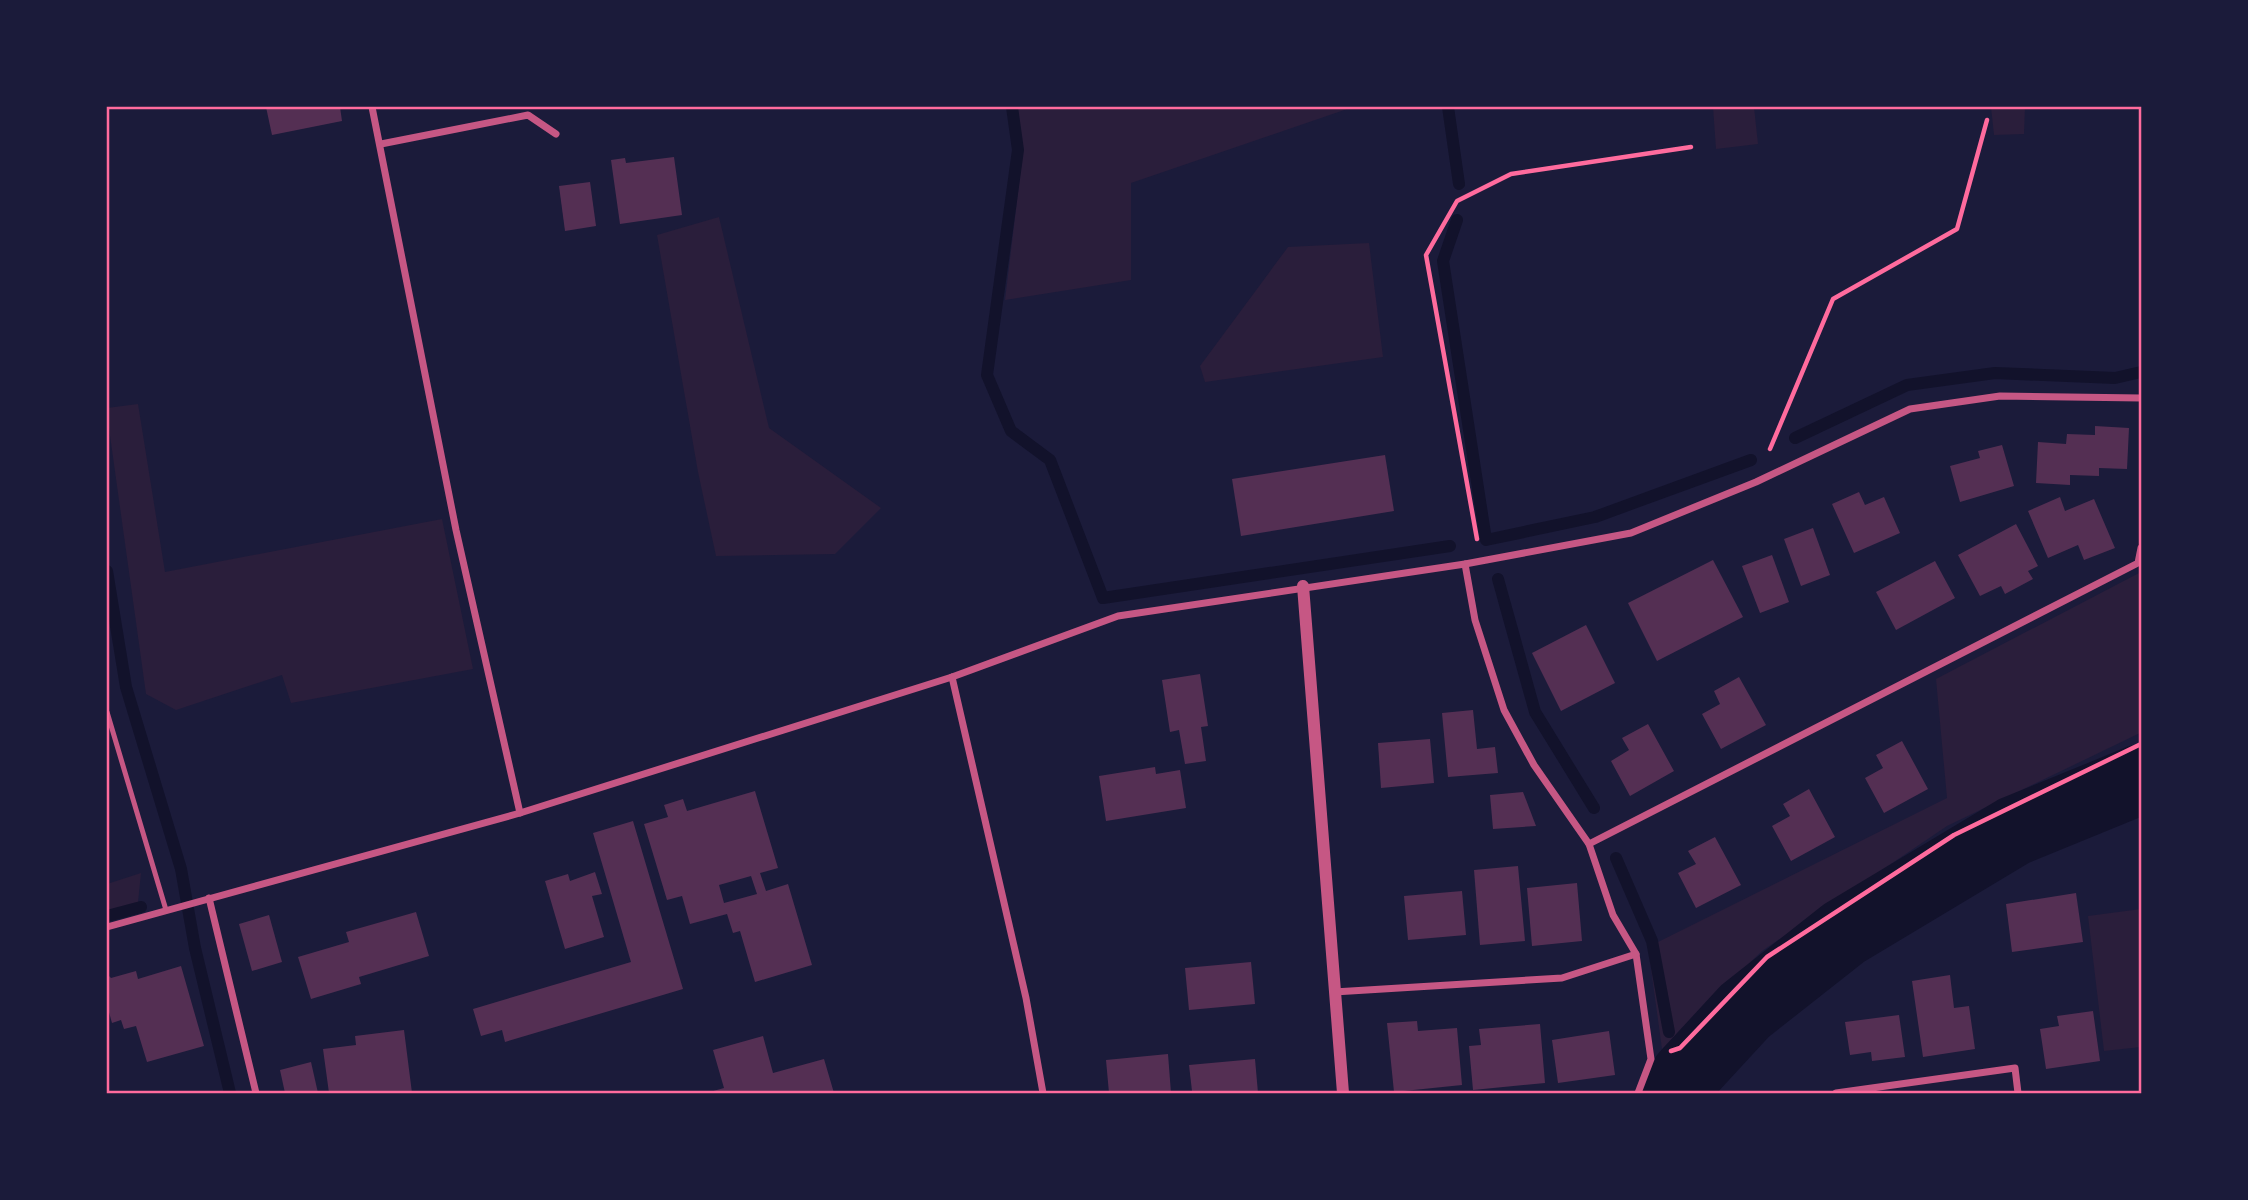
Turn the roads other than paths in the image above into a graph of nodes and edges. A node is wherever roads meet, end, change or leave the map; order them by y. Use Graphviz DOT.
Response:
graph roads {
  1 [pos="372,107"];
  2 [pos="556,134"];
  3 [pos="381,144"];
  4 [pos="2141,398"];
  5 [pos="2141,548"];
  6 [pos="1465,564"];
  7 [pos="1303,586"];
  8 [pos="952,677"];
  9 [pos="107,712"];
  10 [pos="520,813"];
  11 [pos="1589,844"];
  12 [pos="209,898"];
  13 [pos="166,910"];
  14 [pos="107,927"];
  15 [pos="1636,954"];
  16 [pos="1334,992"];
  17 [pos="256,1093"];
  18 [pos="1043,1093"];
  19 [pos="1343,1093"];
  20 [pos="1638,1093"];
  21 [pos="1836,1093"];
  22 [pos="2018,1093"];
  1 -- 3 [label="street"];
  2 -- 3 [label="street"];
  3 -- 10 [label="street"];
  4 -- 6 [label="street"];
  5 -- 11 [label="street"];
  6 -- 7 [label="street"];
  6 -- 11 [label="street"];
  7 -- 8 [label="street"];
  7 -- 16 [label="street"];
  8 -- 10 [label="street"];
  8 -- 18 [label="street"];
  9 -- 13 [label="lane"];
  10 -- 12 [label="street"];
  11 -- 15 [label="street"];
  12 -- 13 [label="street"];
  12 -- 17 [label="street"];
  13 -- 14 [label="street"];
  15 -- 16 [label="street"];
  15 -- 20 [label="street"];
  16 -- 19 [label="street"];
  21 -- 22 [label="street"];
}
